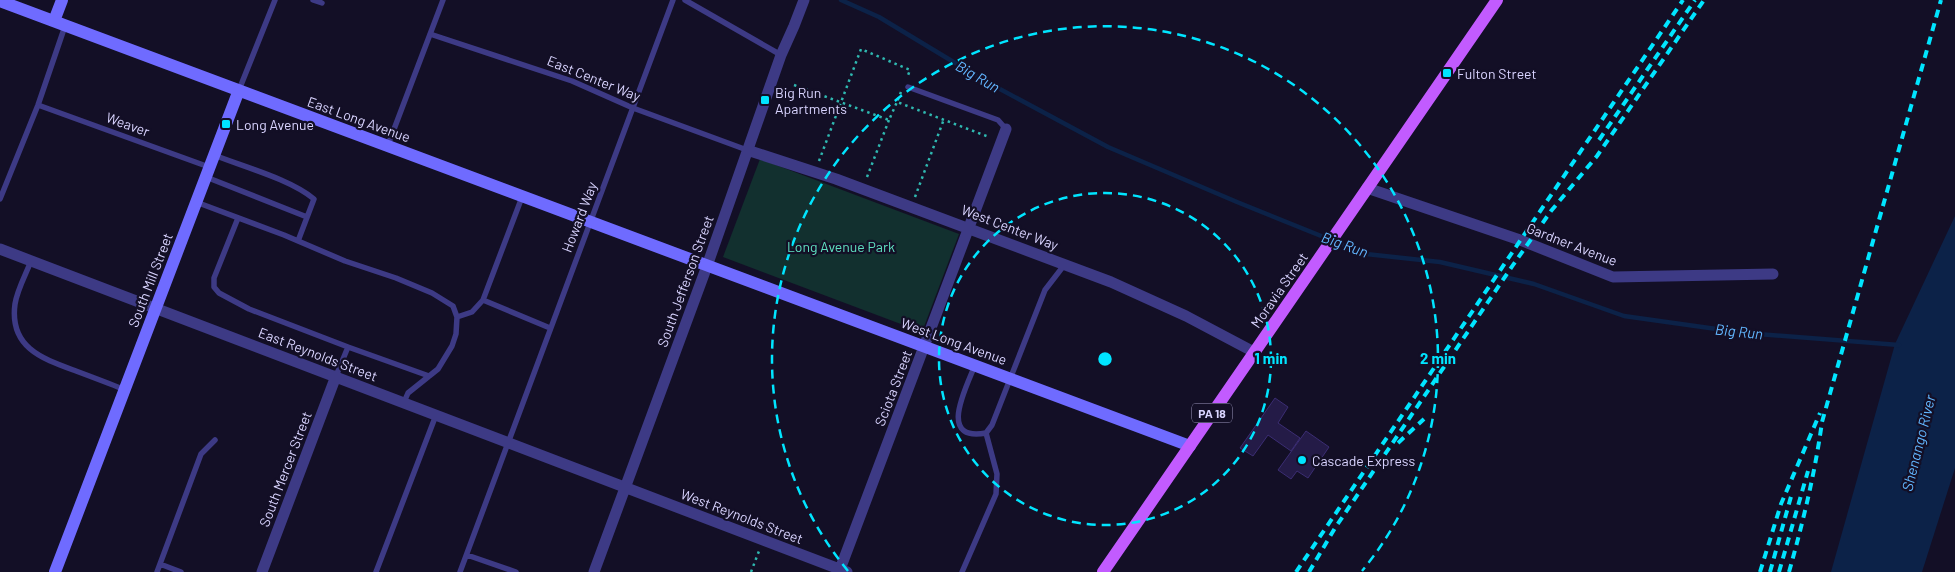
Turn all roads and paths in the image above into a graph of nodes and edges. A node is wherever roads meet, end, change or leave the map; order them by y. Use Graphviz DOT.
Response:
graph roads {
  1 [pos="62,0"];
  2 [pos="275,0"];
  3 [pos="313,0"];
  4 [pos="443,0"];
  5 [pos="673,0"];
  6 [pos="685,0"];
  7 [pos="804,0"];
  8 [pos="0,1"];
  9 [pos="1495,2"];
  10 [pos="322,3"];
  11 [pos="60,24"];
  12 [pos="430,34"];
  13 [pos="780,55"];
  14 [pos="794,85"];
  15 [pos="908,87"];
  16 [pos="238,90"];
  17 [pos="841,102"];
  18 [pos="898,102"];
  19 [pos="38,105"];
  20 [pos="633,108"];
  21 [pos="889,120"];
  22 [pos="944,120"];
  23 [pos="1006,129"];
  24 [pos="989,137"];
  25 [pos="387,146"];
  26 [pos="747,150"];
  27 [pos="818,163"];
  28 [pos="210,166"];
  29 [pos="866,181"];
  30 [pos="1367,188"];
  31 [pos="522,196"];
  32 [pos="0,199"];
  33 [pos="914,199"];
  34 [pos="196,202"];
  35 [pos="306,217"];
  36 [pos="238,218"];
  37 [pos="591,222"];
  38 [pos="970,228"];
  39 [pos="298,241"];
  40 [pos="0,249"];
  41 [pos="31,260"];
  42 [pos="1065,264"];
  43 [pos="707,266"];
  44 [pos="1773,274"];
  45 [pos="483,300"];
  46 [pos="155,308"];
  47 [pos="457,317"];
  48 [pos="550,328"];
  49 [pos="348,347"];
  50 [pos="925,347"];
  51 [pos="1254,352"];
  52 [pos="975,365"];
  53 [pos="336,376"];
  54 [pos="429,376"];
  55 [pos="1010,379"];
  56 [pos="123,390"];
  57 [pos="404,402"];
  58 [pos="436,415"];
  59 [pos="986,433"];
  60 [pos="215,440"];
  61 [pos="509,443"];
  62 [pos="1190,446"];
  63 [pos="626,487"];
  64 [pos="759,552"];
  65 [pos="467,554"];
  66 [pos="160,564"];
  67 [pos="842,571"];
  68 [pos="55,572"];
  69 [pos="158,572"];
  70 [pos="181,572"];
  71 [pos="262,572"];
  72 [pos="376,572"];
  73 [pos="460,572"];
  74 [pos="516,572"];
  75 [pos="594,572"];
  76 [pos="751,572"];
  77 [pos="962,572"];
  78 [pos="1103,572"];
  1 -- 11 [label="street"];
  2 -- 16 [label="lane, South Mill Street"];
  3 -- 10 [label="lane"];
  4 -- 12 [label="lane"];
  5 -- 20 [label="lane, Howard Way"];
  6 -- 13 [label="lane"];
  7 -- 13 [label="street, South Jefferson Street"];
  8 -- 11 [label="street, East Long Avenue"];
  9 -- 30 [label="main road, Moravia Street / PA 18"];
  11 -- 16 [label="street, East Long Avenue"];
  11 -- 19 [label="lane"];
  12 -- 20 [label="lane, East Center Way"];
  12 -- 25 [label="lane"];
  13 -- 26 [label="street, South Jefferson Street"];
  14 -- 17 [label="path"];
  15 -- 23 [label="lane"];
  16 -- 25 [label="street, East Long Avenue"];
  16 -- 28 [label="street, South Mill Street"];
  17 -- 18 [label="path"];
  17 -- 21 [label="path"];
  17 -- 27 [label="path"];
  18 -- 21 [label="path"];
  18 -- 22 [label="path"];
  19 -- 28 [label="lane, Weaver"];
  19 -- 32 [label="lane"];
  20 -- 26 [label="lane, East Center Way"];
  20 -- 37 [label="lane, Howard Way"];
  21 -- 29 [label="path"];
  22 -- 24 [label="path"];
  22 -- 33 [label="path"];
  23 -- 38 [label="street, Sciota Street"];
  25 -- 31 [label="street, East Long Avenue"];
  26 -- 38 [label="street, West Center Way"];
  26 -- 43 [label="street, South Jefferson Street"];
  28 -- 34 [label="street, South Mill Street"];
  28 -- 35 [label="lane"];
  28 -- 35 [label="lane"];
  30 -- 44 [label="street, Gardner Avenue"];
  30 -- 51 [label="main road, Moravia Street / PA 18"];
  31 -- 37 [label="street, East Long Avenue"];
  31 -- 45 [label="lane"];
  34 -- 36 [label="lane"];
  34 -- 46 [label="street, South Mill Street"];
  35 -- 39 [label="lane"];
  36 -- 39 [label="lane"];
  36 -- 49 [label="lane"];
  37 -- 43 [label="street, East Long Avenue"];
  37 -- 48 [label="lane, Howard Way"];
  38 -- 42 [label="street, West Center Way"];
  38 -- 50 [label="street, Sciota Street"];
  39 -- 47 [label="lane"];
  40 -- 41 [label="street, East Reynolds Street"];
  41 -- 46 [label="street, East Reynolds Street"];
  41 -- 56 [label="lane"];
  42 -- 51 [label="street, West Center Way"];
  42 -- 55 [label="lane"];
  43 -- 50 [label="street, West Long Avenue"];
  43 -- 63 [label="street, South Jefferson Street"];
  45 -- 47 [label="lane"];
  45 -- 48 [label="lane"];
  46 -- 53 [label="street, East Reynolds Street"];
  46 -- 56 [label="street, South Mill Street"];
  47 -- 54 [label="lane"];
  48 -- 61 [label="lane, Howard Way"];
  49 -- 53 [label="lane"];
  49 -- 54 [label="lane"];
  50 -- 52 [label="street, West Long Avenue"];
  50 -- 67 [label="street, Sciota Street"];
  51 -- 62 [label="main road, Moravia Street / PA 18"];
  52 -- 55 [label="street, West Long Avenue"];
  52 -- 59 [label="lane"];
  53 -- 57 [label="street, East Reynolds Street"];
  53 -- 71 [label="street, South Mercer Street"];
  54 -- 57 [label="lane"];
  55 -- 59 [label="lane"];
  55 -- 62 [label="street, West Long Avenue"];
  56 -- 68 [label="street, South Mill Street"];
  57 -- 58 [label="street, East Reynolds Street"];
  58 -- 61 [label="street, East Reynolds Street"];
  58 -- 72 [label="lane"];
  59 -- 77 [label="lane"];
  60 -- 66 [label="lane"];
  61 -- 63 [label="street, East Reynolds Street"];
  61 -- 65 [label="lane, Howard Way"];
  62 -- 78 [label="main road, Moravia Street / PA 18"];
  63 -- 67 [label="street, West Reynolds Street"];
  63 -- 75 [label="street, South Jefferson Street"];
  64 -- 76 [label="path"];
  65 -- 73 [label="lane, Howard Way"];
  65 -- 74 [label="lane"];
  66 -- 69 [label="lane"];
  66 -- 70 [label="lane"];
}
